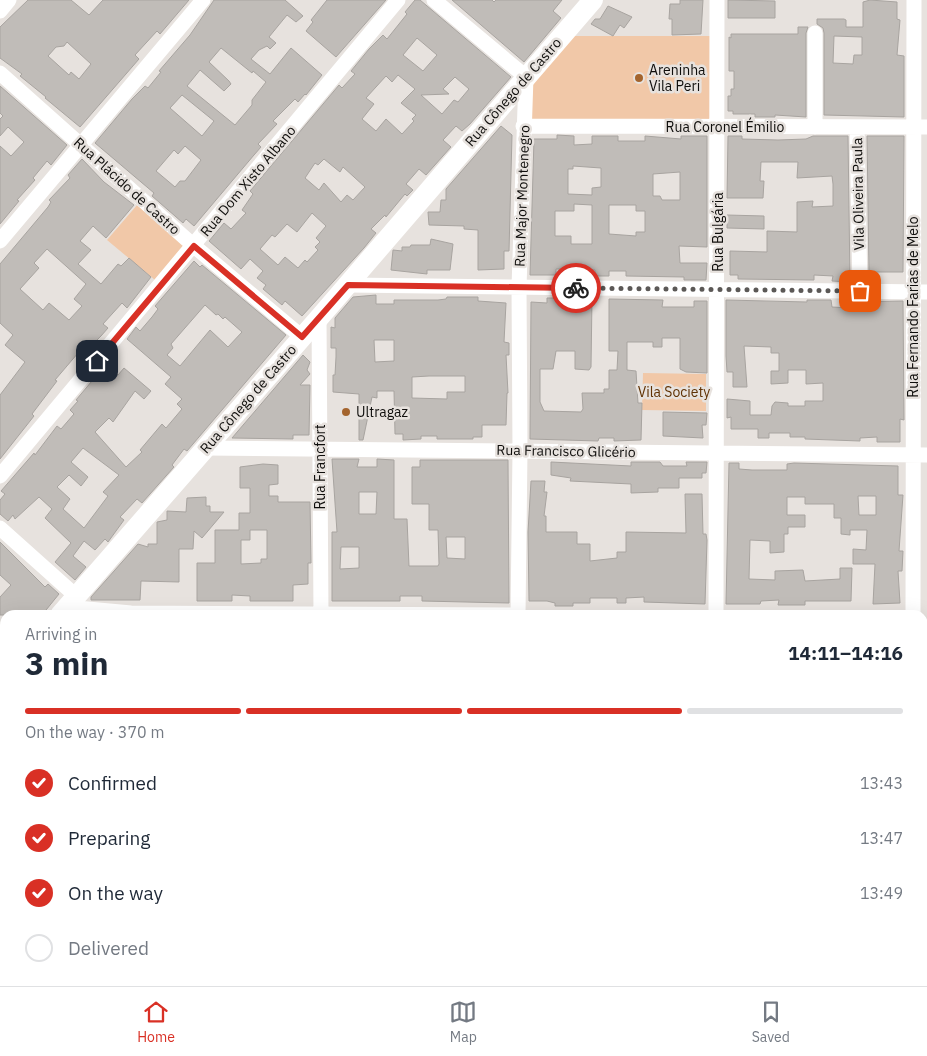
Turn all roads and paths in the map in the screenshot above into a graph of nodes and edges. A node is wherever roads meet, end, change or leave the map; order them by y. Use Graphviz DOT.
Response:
graph roads {
  1 [pos="9,0"];
  2 [pos="203,0"];
  3 [pos="398,0"];
  4 [pos="434,0"];
  5 [pos="593,0"];
  6 [pos="717,0"];
  7 [pos="914,0"];
  8 [pos="0,10"];
  9 [pos="815,33"];
  10 [pos="0,73"];
  11 [pos="526,77"];
  12 [pos="523,126"];
  13 [pos="920,126"];
  14 [pos="815,127"];
  15 [pos="857,127"];
  16 [pos="718,128"];
  17 [pos="82,145"];
  18 [pos="0,241"];
  19 [pos="194,246"];
  20 [pos="348,285"];
  21 [pos="519,287"];
  22 [pos="717,289"];
  23 [pos="860,291"];
  24 [pos="920,292"];
  25 [pos="319,318"];
  26 [pos="302,337"];
  27 [pos="205,448"];
  28 [pos="320,449"];
  29 [pos="520,451"];
  30 [pos="716,453"];
  31 [pos="920,455"];
  32 [pos="0,476"];
  33 [pos="0,528"];
  34 [pos="67,606"];
  35 [pos="99,610"];
  36 [pos="321,610"];
  37 [pos="517,610"];
  38 [pos="716,610"];
  39 [pos="913,610"];
  1 -- 8 [label="street"];
  2 -- 17 [label="street"];
  3 -- 19 [label="street, Rua Dom Xisto Albano"];
  4 -- 11 [label="street"];
  5 -- 11 [label="main road, Rua Cônego de Castro"];
  6 -- 16 [label="street, Rua Bulgária"];
  7 -- 13 [label="street, Rua Fernando Farias de Melo"];
  9 -- 14 [label="street"];
  10 -- 17 [label="street, Rua Plácido de Castro"];
  11 -- 12 [label="street, Rua Major Montenegro"];
  11 -- 20 [label="main road, Rua Cônego de Castro"];
  12 -- 16 [label="street, Rua Coronel Émilio"];
  12 -- 21 [label="street, Rua Major Montenegro"];
  13 -- 15 [label="street, Rua Coronel Émilio"];
  13 -- 24 [label="street, Rua Fernando Farias de Melo"];
  14 -- 15 [label="street, Rua Coronel Émilio"];
  14 -- 16 [label="street, Rua Coronel Émilio"];
  15 -- 23 [label="street, Vila Oliveira Paula"];
  16 -- 22 [label="street, Rua Bulgária"];
  17 -- 18 [label="street"];
  17 -- 19 [label="street, Rua Plácido de Castro"];
  19 -- 26 [label="street, Rua Plácido de Castro"];
  19 -- 32 [label="street, Rua Dom Xisto Albano"];
  20 -- 21 [label="street"];
  20 -- 25 [label="main road, Rua Cônego de Castro"];
  21 -- 22 [label="street"];
  21 -- 29 [label="street, Rua Major Montenegro"];
  22 -- 23 [label="street"];
  22 -- 30 [label="street, Rua Bulgária"];
  23 -- 24 [label="street"];
  24 -- 31 [label="street, Rua Fernando Farias de Melo"];
  25 -- 26 [label="main road, Rua Cônego de Castro"];
  25 -- 28 [label="street, Rua Francfort"];
  26 -- 27 [label="main road, Rua Cônego de Castro"];
  27 -- 28 [label="street, Rua Francisco Glicério"];
  27 -- 34 [label="main road, Rua Cônego de Castro"];
  28 -- 29 [label="street, Rua Francisco Glicério"];
  28 -- 36 [label="street, Rua Francfort"];
  29 -- 30 [label="street, Rua Francisco Glicério"];
  29 -- 37 [label="street, Rua Major Montenegro"];
  30 -- 31 [label="street, Rua Francisco Glicério"];
  30 -- 38 [label="street, Rua Bulgária"];
  31 -- 39 [label="street, Rua Fernando Farias de Melo"];
  33 -- 34 [label="street"];
  34 -- 35 [label="street"];
}
